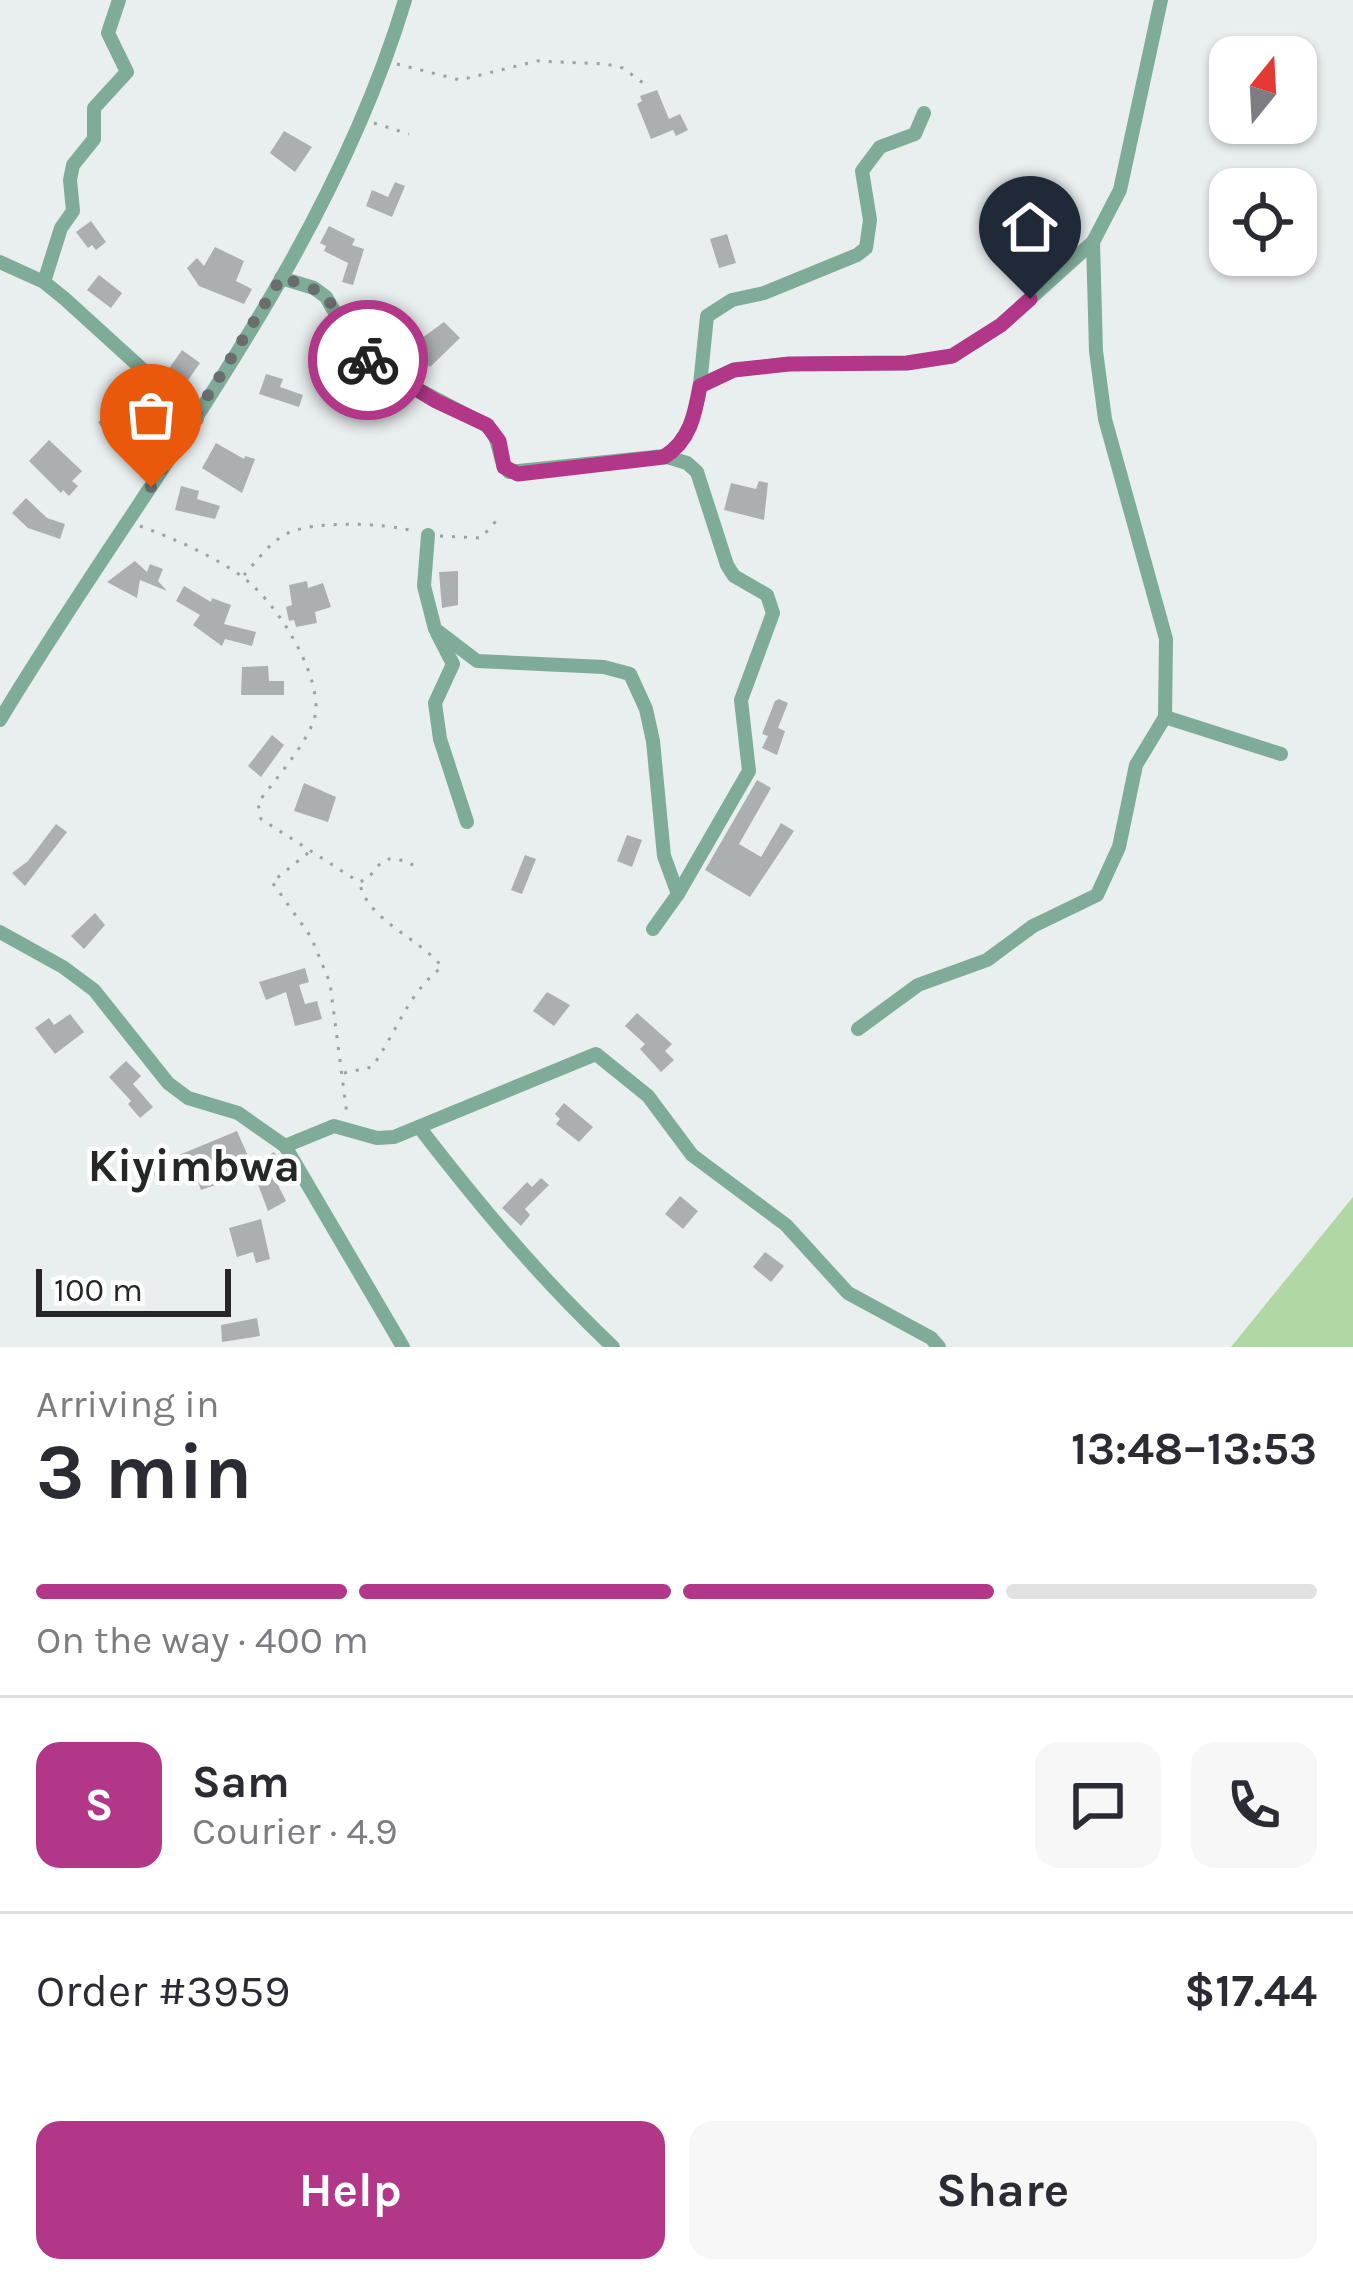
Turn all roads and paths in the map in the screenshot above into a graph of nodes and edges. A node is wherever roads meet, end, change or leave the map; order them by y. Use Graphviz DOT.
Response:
graph roads {
  1 [pos="119,0"];
  2 [pos="1161,0"];
  3 [pos="400,3"];
  4 [pos="383,61"];
  5 [pos="643,83"];
  6 [pos="924,113"];
  7 [pos="360,119"];
  8 [pos="409,134"];
  9 [pos="1093,242"];
  10 [pos="0,262"];
  11 [pos="281,278"];
  12 [pos="44,282"];
  13 [pos="700,386"];
  14 [pos="197,419"];
  15 [pos="664,457"];
  16 [pos="129,521"];
  17 [pos="496,521"];
  18 [pos="428,535"];
  19 [pos="242,577"];
  20 [pos="435,628"];
  21 [pos="8,692"];
  22 [pos="1165,717"];
  23 [pos="0,720"];
  24 [pos="1281,754"];
  25 [pos="467,822"];
  26 [pos="310,852"];
  27 [pos="417,867"];
  28 [pos="359,882"];
  29 [pos="678,894"];
  30 [pos="653,929"];
  31 [pos="0,932"];
  32 [pos="857,1029"];
  33 [pos="342,1073"];
  34 [pos="419,1127"];
  35 [pos="349,1129"];
  36 [pos="285,1146"];
  37 [pos="403,1347"];
  38 [pos="613,1347"];
  39 [pos="939,1347"];
  1 -- 12 [label="street"];
  2 -- 9 [label="street"];
  3 -- 4 [label="street"];
  4 -- 5 [label="path"];
  4 -- 7 [label="street"];
  6 -- 13 [label="street"];
  7 -- 8 [label="path"];
  7 -- 11 [label="street"];
  9 -- 13 [label="street"];
  9 -- 22 [label="street"];
  10 -- 12 [label="street"];
  11 -- 14 [label="street"];
  11 -- 15 [label="street"];
  12 -- 14 [label="street"];
  13 -- 15 [label="street"];
  14 -- 16 [label="street"];
  15 -- 29 [label="street"];
  16 -- 19 [label="path"];
  16 -- 21 [label="street"];
  17 -- 18 [label="path"];
  18 -- 19 [label="path"];
  18 -- 20 [label="street"];
  19 -- 26 [label="path"];
  20 -- 25 [label="street"];
  20 -- 29 [label="street"];
  21 -- 23 [label="street"];
  22 -- 24 [label="street"];
  22 -- 32 [label="street"];
  26 -- 28 [label="path"];
  26 -- 33 [label="path"];
  27 -- 28 [label="path"];
  28 -- 33 [label="path"];
  29 -- 30 [label="street"];
  31 -- 36 [label="street"];
  33 -- 35 [label="path"];
  34 -- 35 [label="street"];
  34 -- 38 [label="street"];
  34 -- 39 [label="street"];
  35 -- 36 [label="street"];
  36 -- 37 [label="street"];
}
